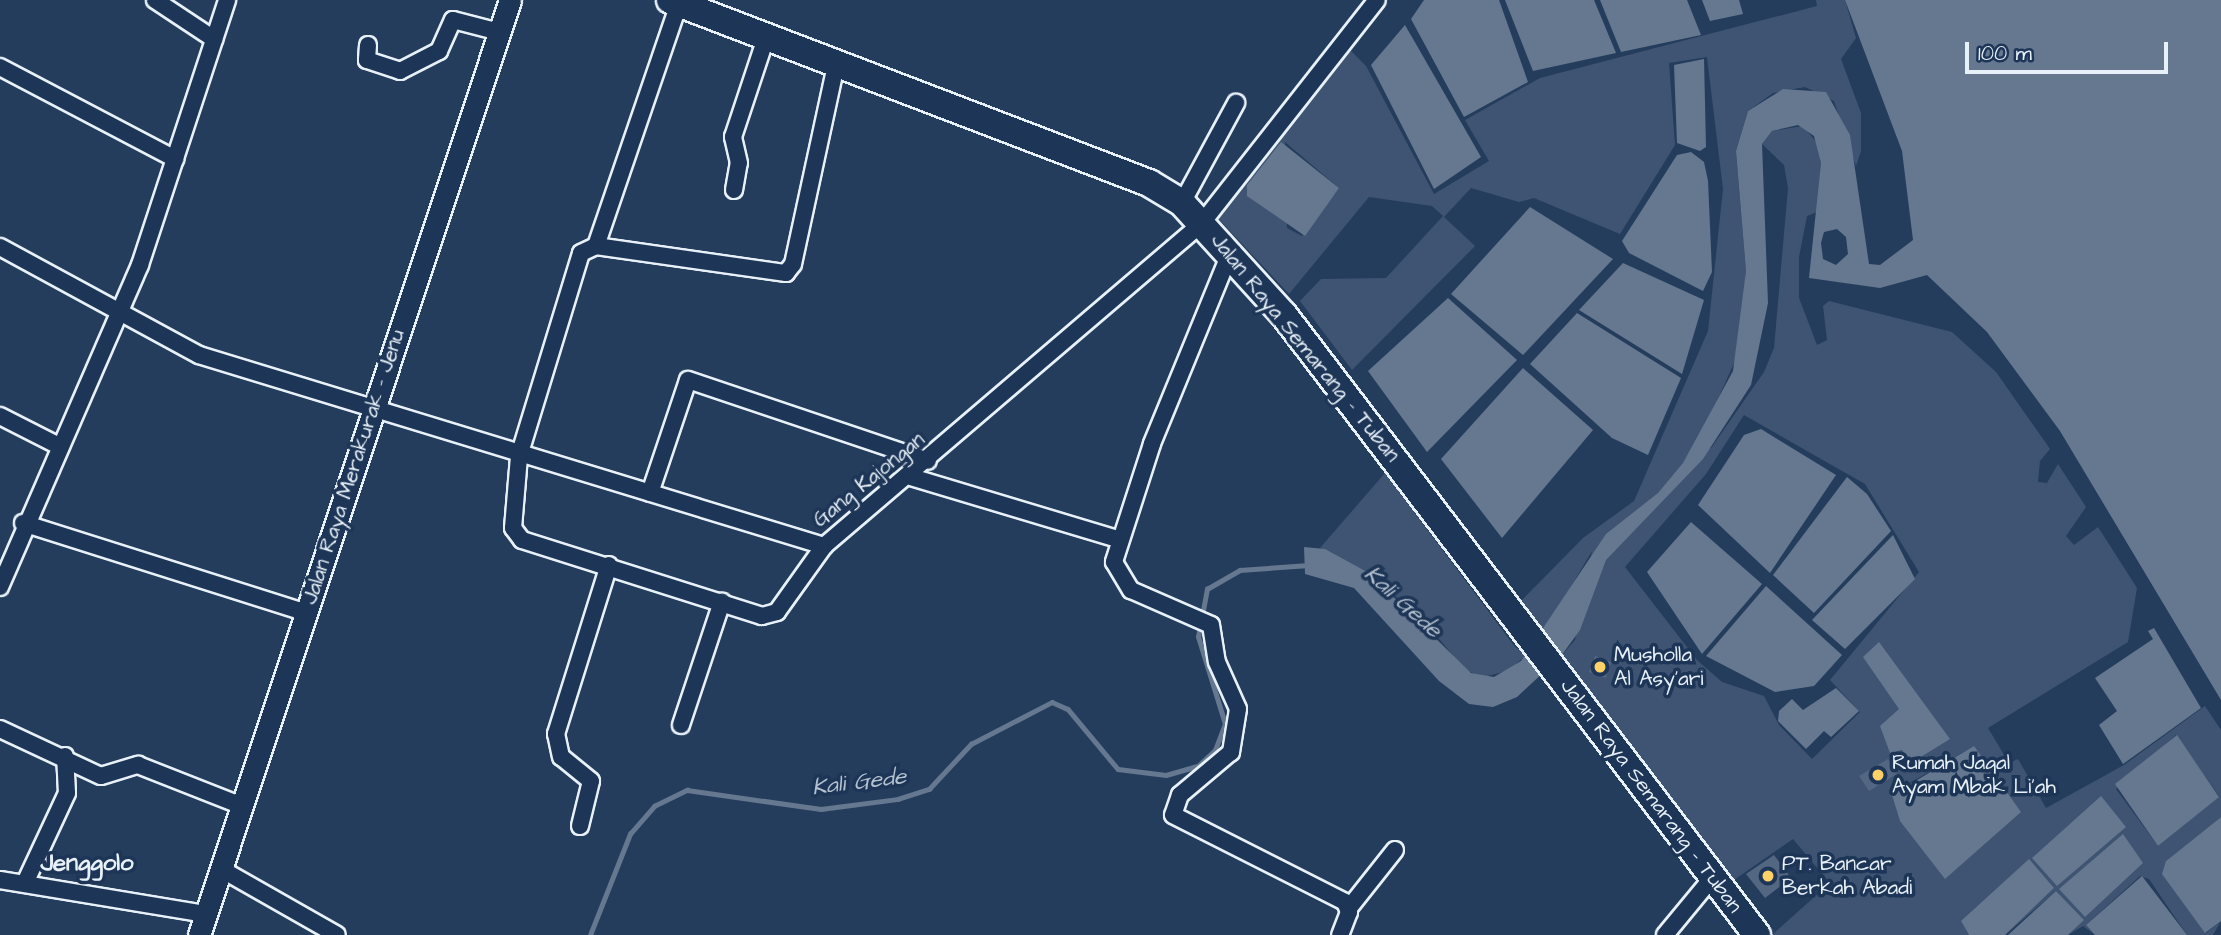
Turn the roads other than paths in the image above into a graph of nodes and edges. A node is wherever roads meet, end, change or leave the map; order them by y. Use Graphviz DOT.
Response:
graph roads {
  1 [pos="155,0"];
  2 [pos="227,0"];
  3 [pos="510,0"];
  4 [pos="1377,0"];
  5 [pos="676,1"];
  6 [pos="499,32"];
  7 [pos="767,35"];
  8 [pos="214,39"];
  9 [pos="368,45"];
  10 [pos="837,61"];
  11 [pos="0,67"];
  12 [pos="1236,103"];
  13 [pos="176,159"];
  14 [pos="734,190"];
  15 [pos="1182,203"];
  16 [pos="1202,223"];
  17 [pos="596,246"];
  18 [pos="0,247"];
  19 [pos="1231,251"];
  20 [pos="120,312"];
  21 [pos="373,412"];
  22 [pos="0,416"];
  23 [pos="57,446"];
  24 [pos="519,456"];
  25 [pos="928,461"];
  26 [pos="911,477"];
  27 [pos="650,493"];
  28 [pos="23,523"];
  29 [pos="1118,539"];
  30 [pos="824,546"];
  31 [pos="609,565"];
  32 [pos="0,587"];
  33 [pos="722,602"];
  34 [pos="306,613"];
  35 [pos="681,725"];
  36 [pos="0,729"];
  37 [pos="65,756"];
  38 [pos="242,806"];
  39 [pos="580,826"];
  40 [pos="1395,850"];
  41 [pos="221,869"];
  42 [pos="1713,878"];
  43 [pos="0,880"];
  44 [pos="25,883"];
  45 [pos="1349,908"];
  46 [pos="206,914"];
  47 [pos="199,935"];
  48 [pos="337,935"];
  49 [pos="1340,935"];
  50 [pos="1665,935"];
  51 [pos="1756,935"];
  1 -- 8 [label="street"];
  2 -- 8 [label="street"];
  3 -- 6 [label="main road, Jalan Raya Merakurak - Jenu"];
  4 -- 16 [label="street, Gang Kajongan"];
  5 -- 7 [label="highway, Jalan Raya Semarang - Tuban"];
  5 -- 17 [label="street"];
  6 -- 9 [label="street"];
  6 -- 21 [label="main road, Jalan Raya Merakurak - Jenu"];
  7 -- 10 [label="highway, Jalan Raya Semarang - Tuban"];
  7 -- 14 [label="street"];
  8 -- 13 [label="street"];
  10 -- 15 [label="highway, Jalan Raya Semarang - Tuban"];
  10 -- 17 [label="street"];
  11 -- 13 [label="street"];
  12 -- 15 [label="street"];
  13 -- 20 [label="street"];
  15 -- 16 [label="highway, Jalan Raya Semarang - Tuban"];
  16 -- 19 [label="highway, Jalan Raya Semarang - Tuban"];
  16 -- 25 [label="street, Gang Kajongan"];
  17 -- 24 [label="street"];
  18 -- 20 [label="street, Gang Kajongan"];
  19 -- 29 [label="street"];
  19 -- 42 [label="highway, Jalan Raya Semarang - Tuban"];
  20 -- 21 [label="street, Gang Kajongan"];
  20 -- 23 [label="street"];
  21 -- 24 [label="street, Gang Kajongan"];
  21 -- 34 [label="main road, Jalan Raya Merakurak - Jenu"];
  22 -- 23 [label="street"];
  23 -- 28 [label="street"];
  24 -- 27 [label="street, Gang Kajongan"];
  24 -- 31 [label="street"];
  25 -- 26 [label="street, Gang Kajongan"];
  25 -- 27 [label="street"];
  26 -- 29 [label="street"];
  26 -- 30 [label="street, Gang Kajongan"];
  27 -- 30 [label="street, Gang Kajongan"];
  28 -- 32 [label="street"];
  28 -- 34 [label="street"];
  29 -- 45 [label="street"];
  30 -- 33 [label="street"];
  31 -- 33 [label="street"];
  31 -- 39 [label="street"];
  33 -- 35 [label="street"];
  34 -- 38 [label="main road, Jalan Raya Merakurak - Jenu"];
  36 -- 37 [label="street"];
  37 -- 38 [label="street"];
  37 -- 44 [label="street"];
  38 -- 41 [label="main road, Jalan Raya Merakurak - Jenu"];
  40 -- 45 [label="street"];
  41 -- 46 [label="main road, Jalan Raya Merakurak - Jenu"];
  41 -- 48 [label="street"];
  42 -- 50 [label="street"];
  42 -- 51 [label="highway, Jalan Raya Semarang - Tuban"];
  43 -- 44 [label="street"];
  44 -- 46 [label="street"];
  45 -- 49 [label="street"];
  46 -- 47 [label="main road, Jalan Raya Merakurak - Jenu"];
}
